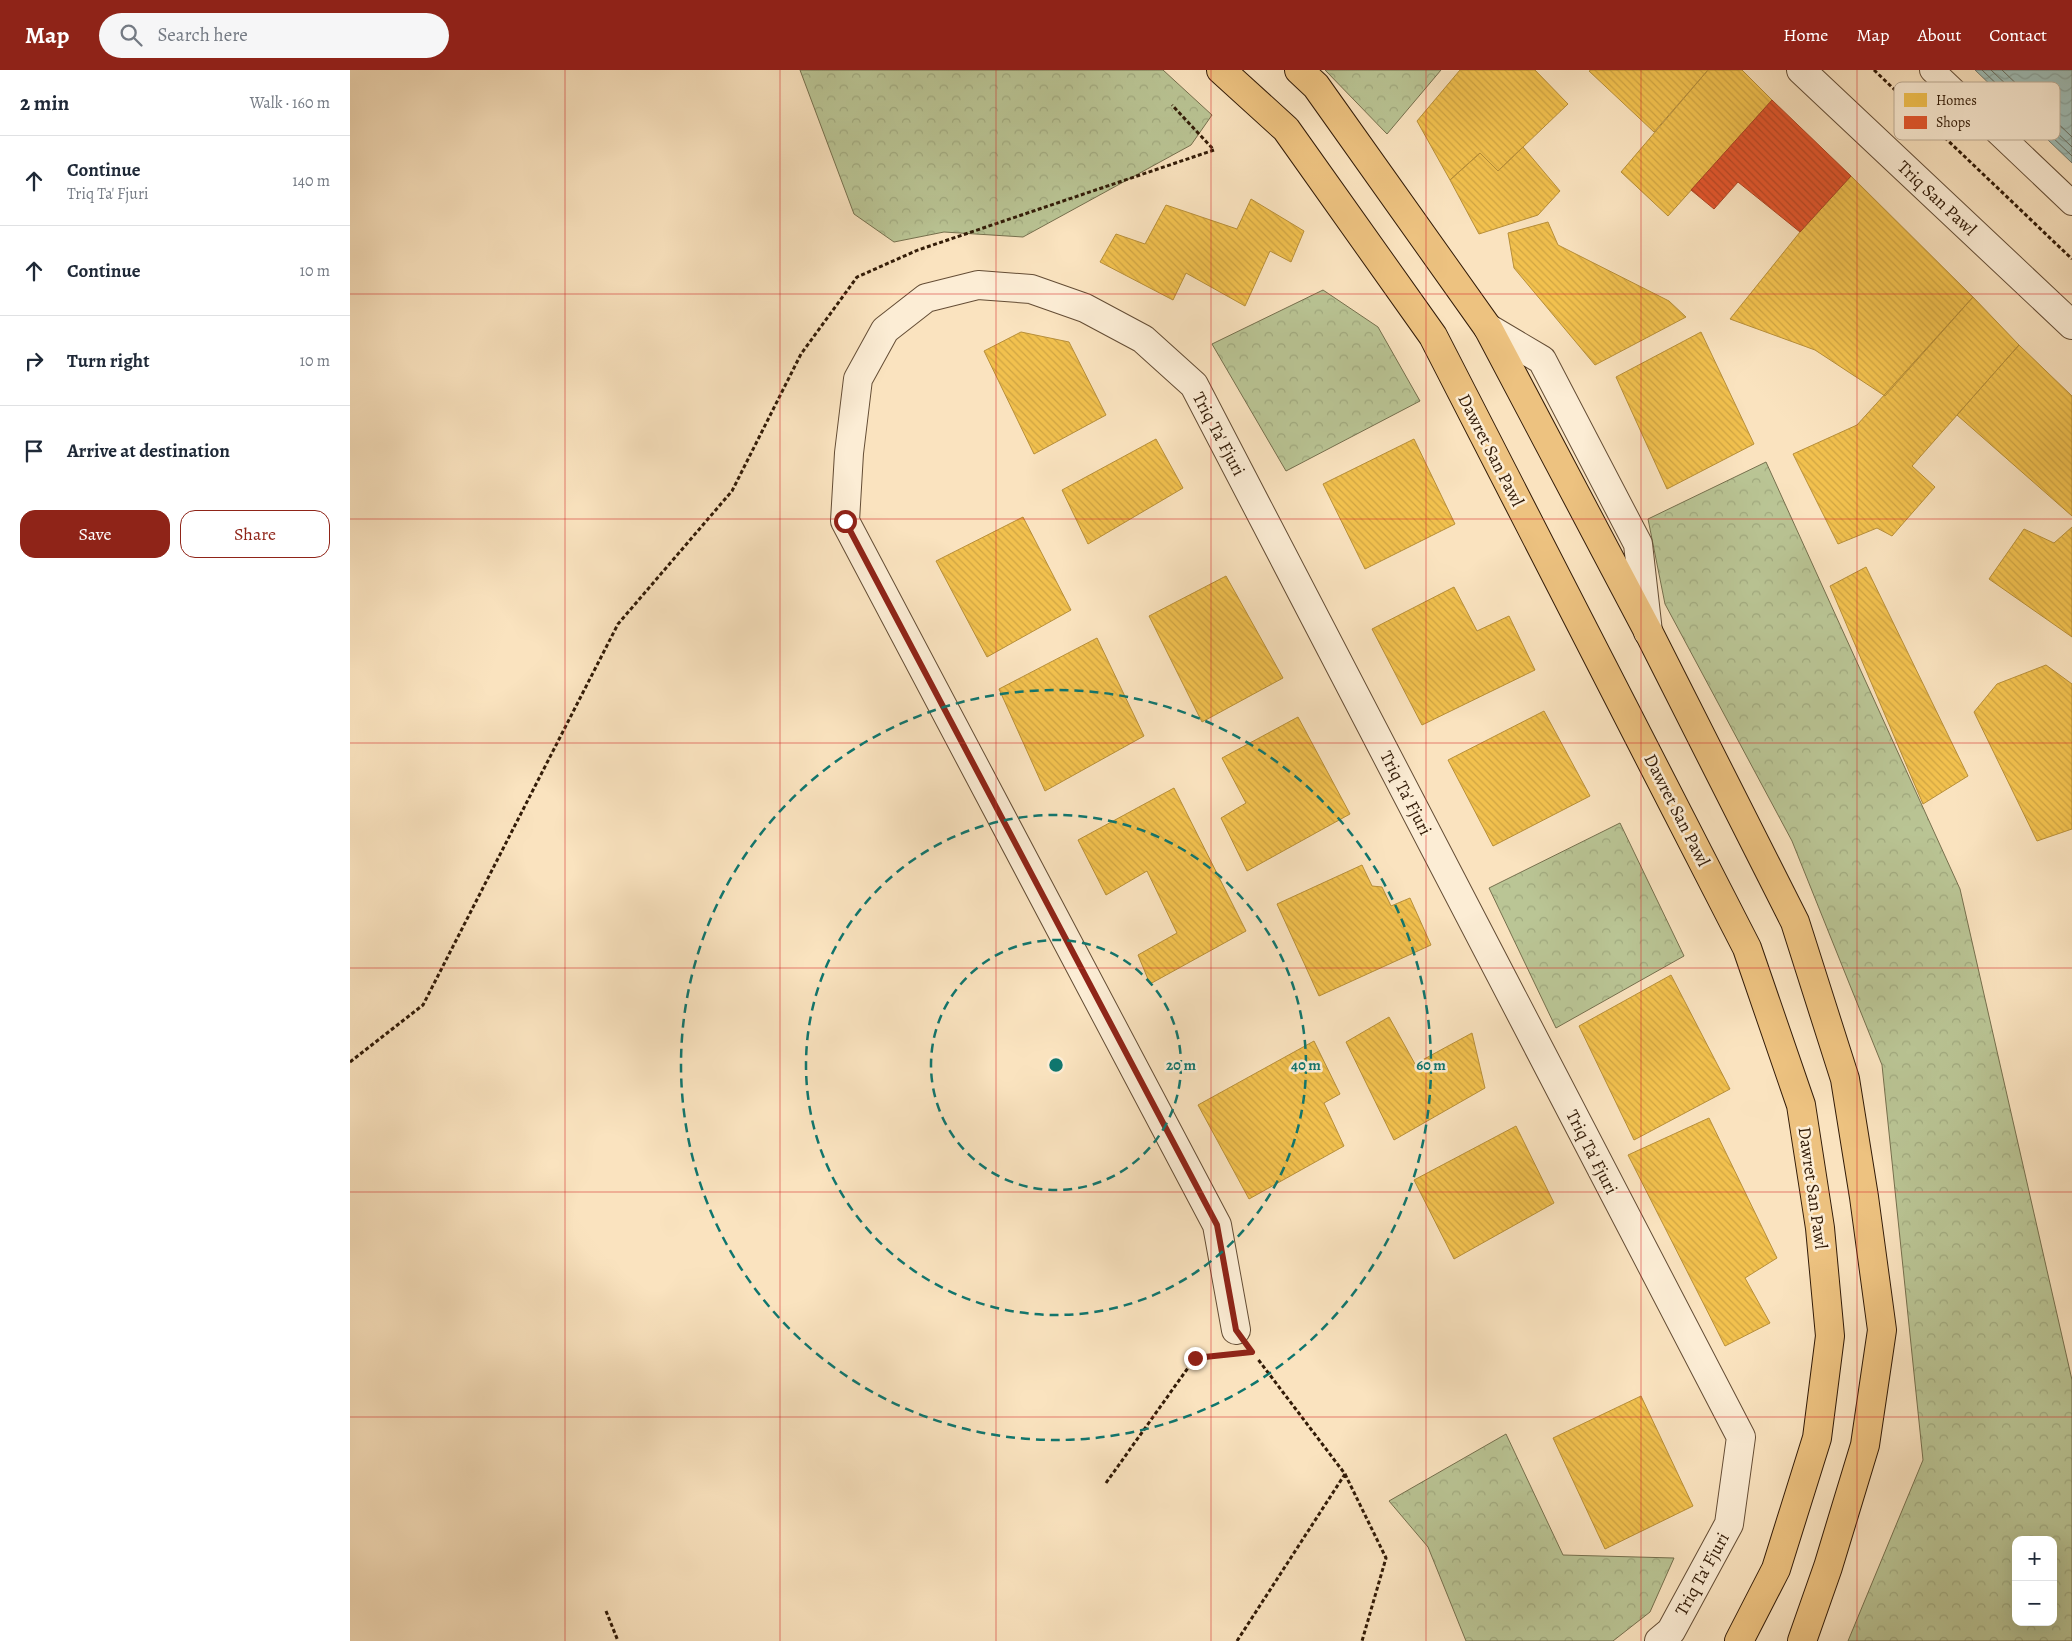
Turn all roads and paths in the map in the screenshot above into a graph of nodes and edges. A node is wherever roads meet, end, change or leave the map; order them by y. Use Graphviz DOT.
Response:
graph roads {
  1 [pos="1221,70"];
  2 [pos="1299,70"];
  3 [pos="1801,70"];
  4 [pos="1874,70"];
  5 [pos="1932,70"];
  6 [pos="1945,82"];
  7 [pos="1894,89"];
  8 [pos="1172,105"];
  9 [pos="1947,140"];
  10 [pos="2006,140"];
  11 [pos="2072,203"];
  12 [pos="2072,259"];
  13 [pos="2072,325"];
  14 [pos="350,1062"];
  15 [pos="1236,1330"];
  16 [pos="1214,1356"];
  17 [pos="1345,1474"];
  18 [pos="1106,1483"];
  19 [pos="606,1611"];
  20 [pos="618,1641"];
  21 [pos="1237,1641"];
  22 [pos="1362,1641"];
  23 [pos="1659,1641"];
  24 [pos="1740,1641"];
  25 [pos="1802,1641"];
  1 -- 24 [label="highway, Dawret San Pawl"];
  2 -- 25 [label="highway"];
  3 -- 13 [label="street, Triq San Pawl"];
  4 -- 7 [label="path"];
  5 -- 6 [label="lane"];
  8 -- 14 [label="path"];
  9 -- 12 [label="path"];
  10 -- 11 [label="lane"];
  15 -- 17 [label="path"];
  15 -- 23 [label="street, Triq Ta' Fjuri"];
  16 -- 18 [label="path"];
  17 -- 21 [label="path"];
  17 -- 22 [label="path"];
  19 -- 20 [label="path"];
}
